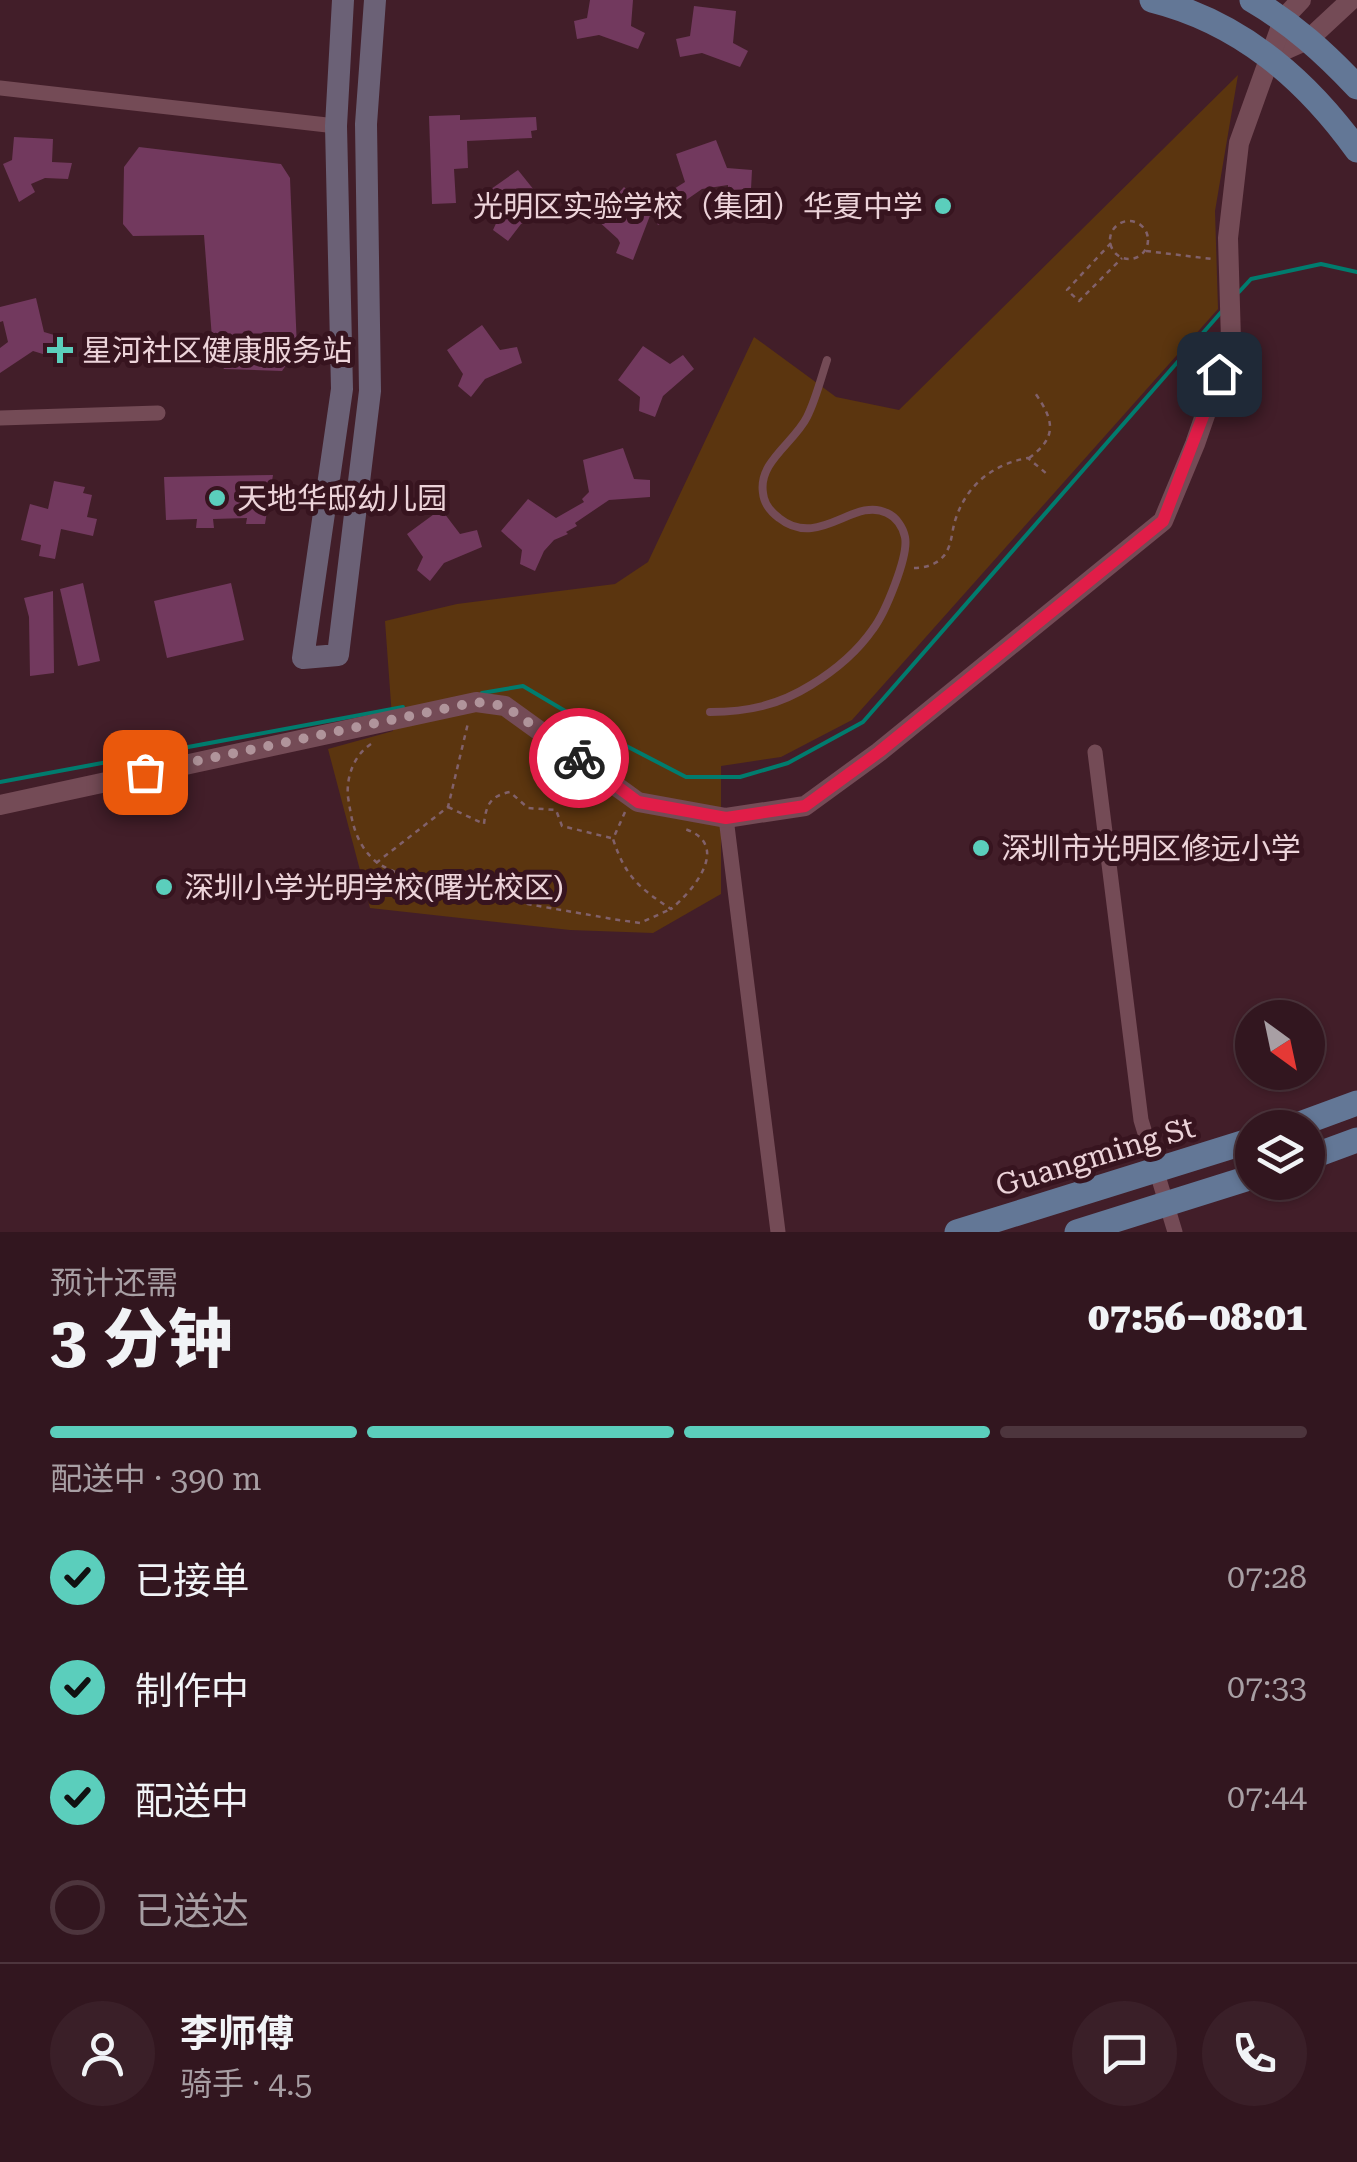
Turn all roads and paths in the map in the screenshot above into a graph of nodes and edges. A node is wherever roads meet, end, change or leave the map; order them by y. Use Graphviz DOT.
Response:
graph roads {
  1 [pos="342,0"];
  2 [pos="375,0"];
  3 [pos="1152,0"];
  4 [pos="1252,0"];
  5 [pos="1351,0"];
  6 [pos="1292,9"];
  7 [pos="1309,39"];
  8 [pos="1271,56"];
  9 [pos="1357,87"];
  10 [pos="0,88"];
  11 [pos="336,126"];
  12 [pos="1357,150"];
  13 [pos="1111,243"];
  14 [pos="1144,251"];
  15 [pos="1122,258"];
  16 [pos="1229,261"];
  17 [pos="827,360"];
  18 [pos="1034,393"];
  19 [pos="158,412"];
  20 [pos="0,418"];
  21 [pos="1028,458"];
  22 [pos="1047,474"];
  23 [pos="900,565"];
  24 [pos="710,712"];
  25 [pos="457,722"];
  26 [pos="381,738"];
  27 [pos="1095,752"];
  28 [pos="632,798"];
  29 [pos="0,805"];
  30 [pos="448,807"];
  31 [pos="726,818"];
  32 [pos="679,828"];
  33 [pos="613,838"];
  34 [pos="376,863"];
  35 [pos="671,908"];
  36 [pos="1357,1103"];
  37 [pos="1325,1115"];
  38 [pos="1357,1140"];
  39 [pos="1235,1146"];
  40 [pos="1325,1152"];
  41 [pos="1155,1172"];
  42 [pos="1235,1183"];
  43 [pos="1164,1206"];
  44 [pos="778,1232"];
  45 [pos="957,1232"];
  46 [pos="1078,1232"];
  47 [pos="1175,1232"];
  1 -- 11 [label="main road"];
  2 -- 11 [label="main road"];
  3 -- 8 [label="main road"];
  4 -- 6 [label="main road"];
  5 -- 7 [label="street"];
  6 -- 7 [label="main road"];
  6 -- 8 [label="street"];
  7 -- 8 [label="street"];
  7 -- 9 [label="main road"];
  8 -- 12 [label="main road"];
  8 -- 16 [label="street"];
  10 -- 11 [label="street"];
  13 -- 14 [label="path"];
  13 -- 15 [label="path"];
  13 -- 15 [label="path"];
  14 -- 15 [label="path"];
  14 -- 16 [label="path"];
  16 -- 31 [label="street"];
  17 -- 23 [label="lane"];
  18 -- 21 [label="path"];
  19 -- 20 [label="street"];
  21 -- 22 [label="path"];
  21 -- 23 [label="path"];
  23 -- 24 [label="lane"];
  25 -- 30 [label="path"];
  26 -- 34 [label="path"];
  27 -- 41 [label="street"];
  28 -- 29 [label="street"];
  28 -- 31 [label="street"];
  28 -- 33 [label="path"];
  30 -- 33 [label="path"];
  30 -- 34 [label="path"];
  31 -- 44 [label="street"];
  32 -- 35 [label="path"];
  33 -- 35 [label="path"];
  34 -- 35 [label="path"];
  36 -- 37 [label="main road"];
  38 -- 40 [label="main road"];
  39 -- 41 [label="main road, Guangming St"];
  41 -- 43 [label="street"];
  41 -- 45 [label="main road, Guangming St"];
  42 -- 43 [label="main road"];
  43 -- 46 [label="main road"];
  43 -- 47 [label="street"];
}
